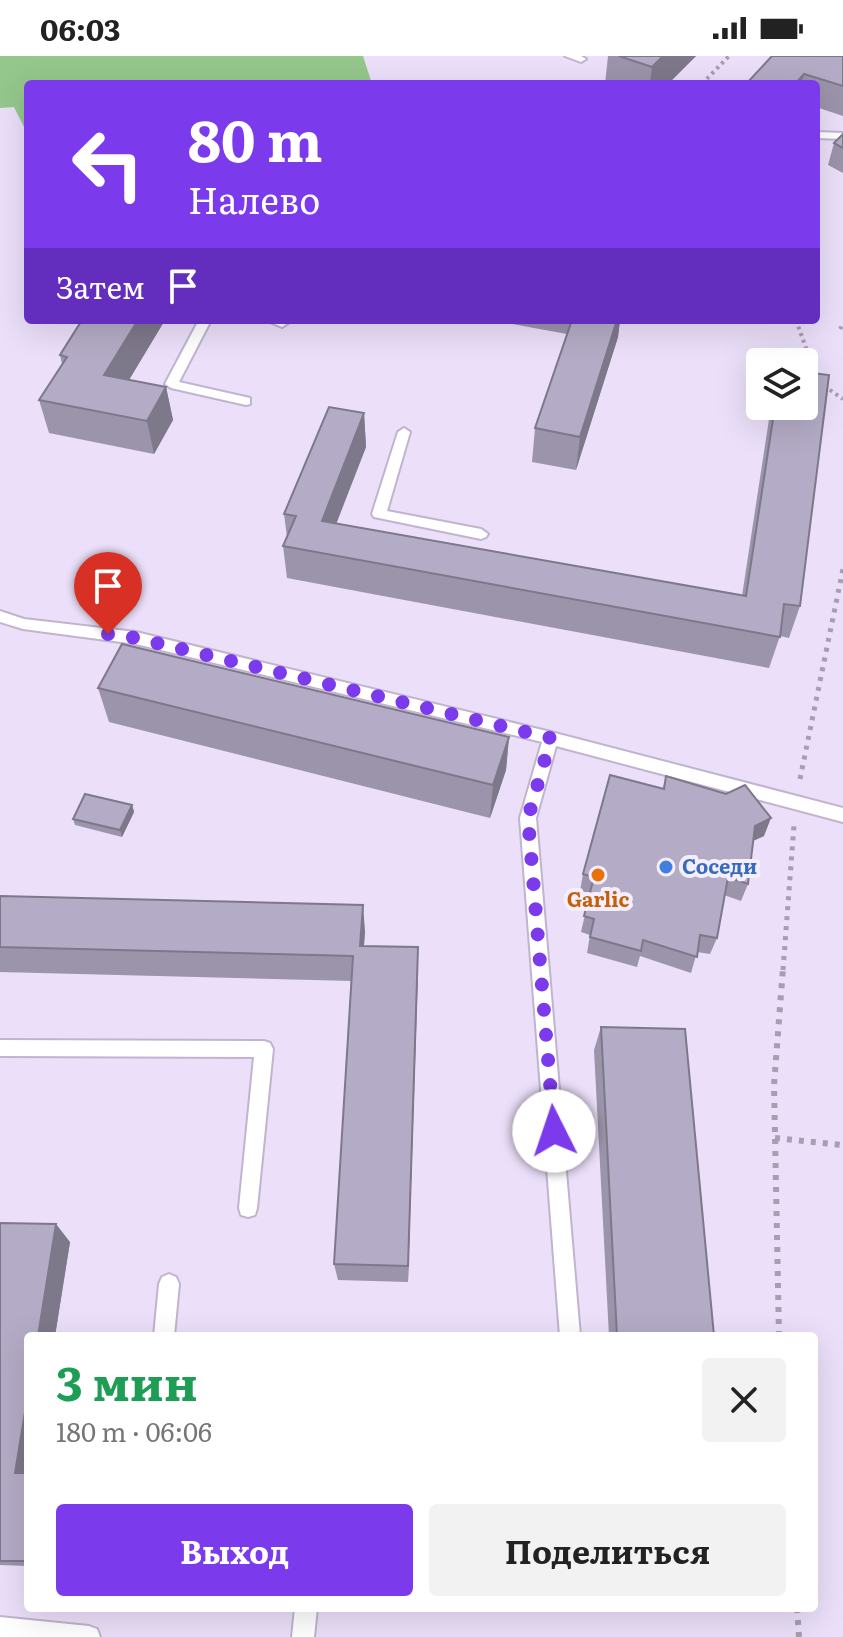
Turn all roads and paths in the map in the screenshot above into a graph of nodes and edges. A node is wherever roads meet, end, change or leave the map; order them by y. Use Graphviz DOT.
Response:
graph roads {
  1 [pos="729,56"];
  2 [pos="706,80"];
  3 [pos="820,135"];
  4 [pos="843,136"];
  5 [pos="203,324"];
  6 [pos="797,324"];
  7 [pos="843,399"];
  8 [pos="246,401"];
  9 [pos="404,432"];
  10 [pos="481,534"];
  11 [pos="843,569"];
  12 [pos="0,616"];
  13 [pos="551,738"];
  14 [pos="795,802"];
  15 [pos="843,815"];
  16 [pos="0,1048"];
  17 [pos="775,1138"];
  18 [pos="843,1145"];
  19 [pos="248,1208"];
  20 [pos="169,1284"];
  21 [pos="164,1332"];
  22 [pos="570,1332"];
  23 [pos="779,1332"];
  24 [pos="306,1612"];
  25 [pos="797,1612"];
  26 [pos="0,1628"];
  27 [pos="89,1637"];
  28 [pos="303,1637"];
  29 [pos="799,1637"];
  1 -- 2 [label="path"];
  3 -- 4 [label="lane"];
  5 -- 8 [label="lane"];
  6 -- 7 [label="path"];
  9 -- 10 [label="lane"];
  11 -- 14 [label="path"];
  12 -- 13 [label="lane"];
  13 -- 14 [label="lane"];
  13 -- 22 [label="lane"];
  14 -- 15 [label="lane"];
  14 -- 17 [label="path"];
  16 -- 19 [label="lane"];
  17 -- 18 [label="path"];
  17 -- 23 [label="path"];
  20 -- 21 [label="lane"];
  24 -- 28 [label="lane"];
  25 -- 29 [label="path"];
  26 -- 27 [label="lane"];
}
